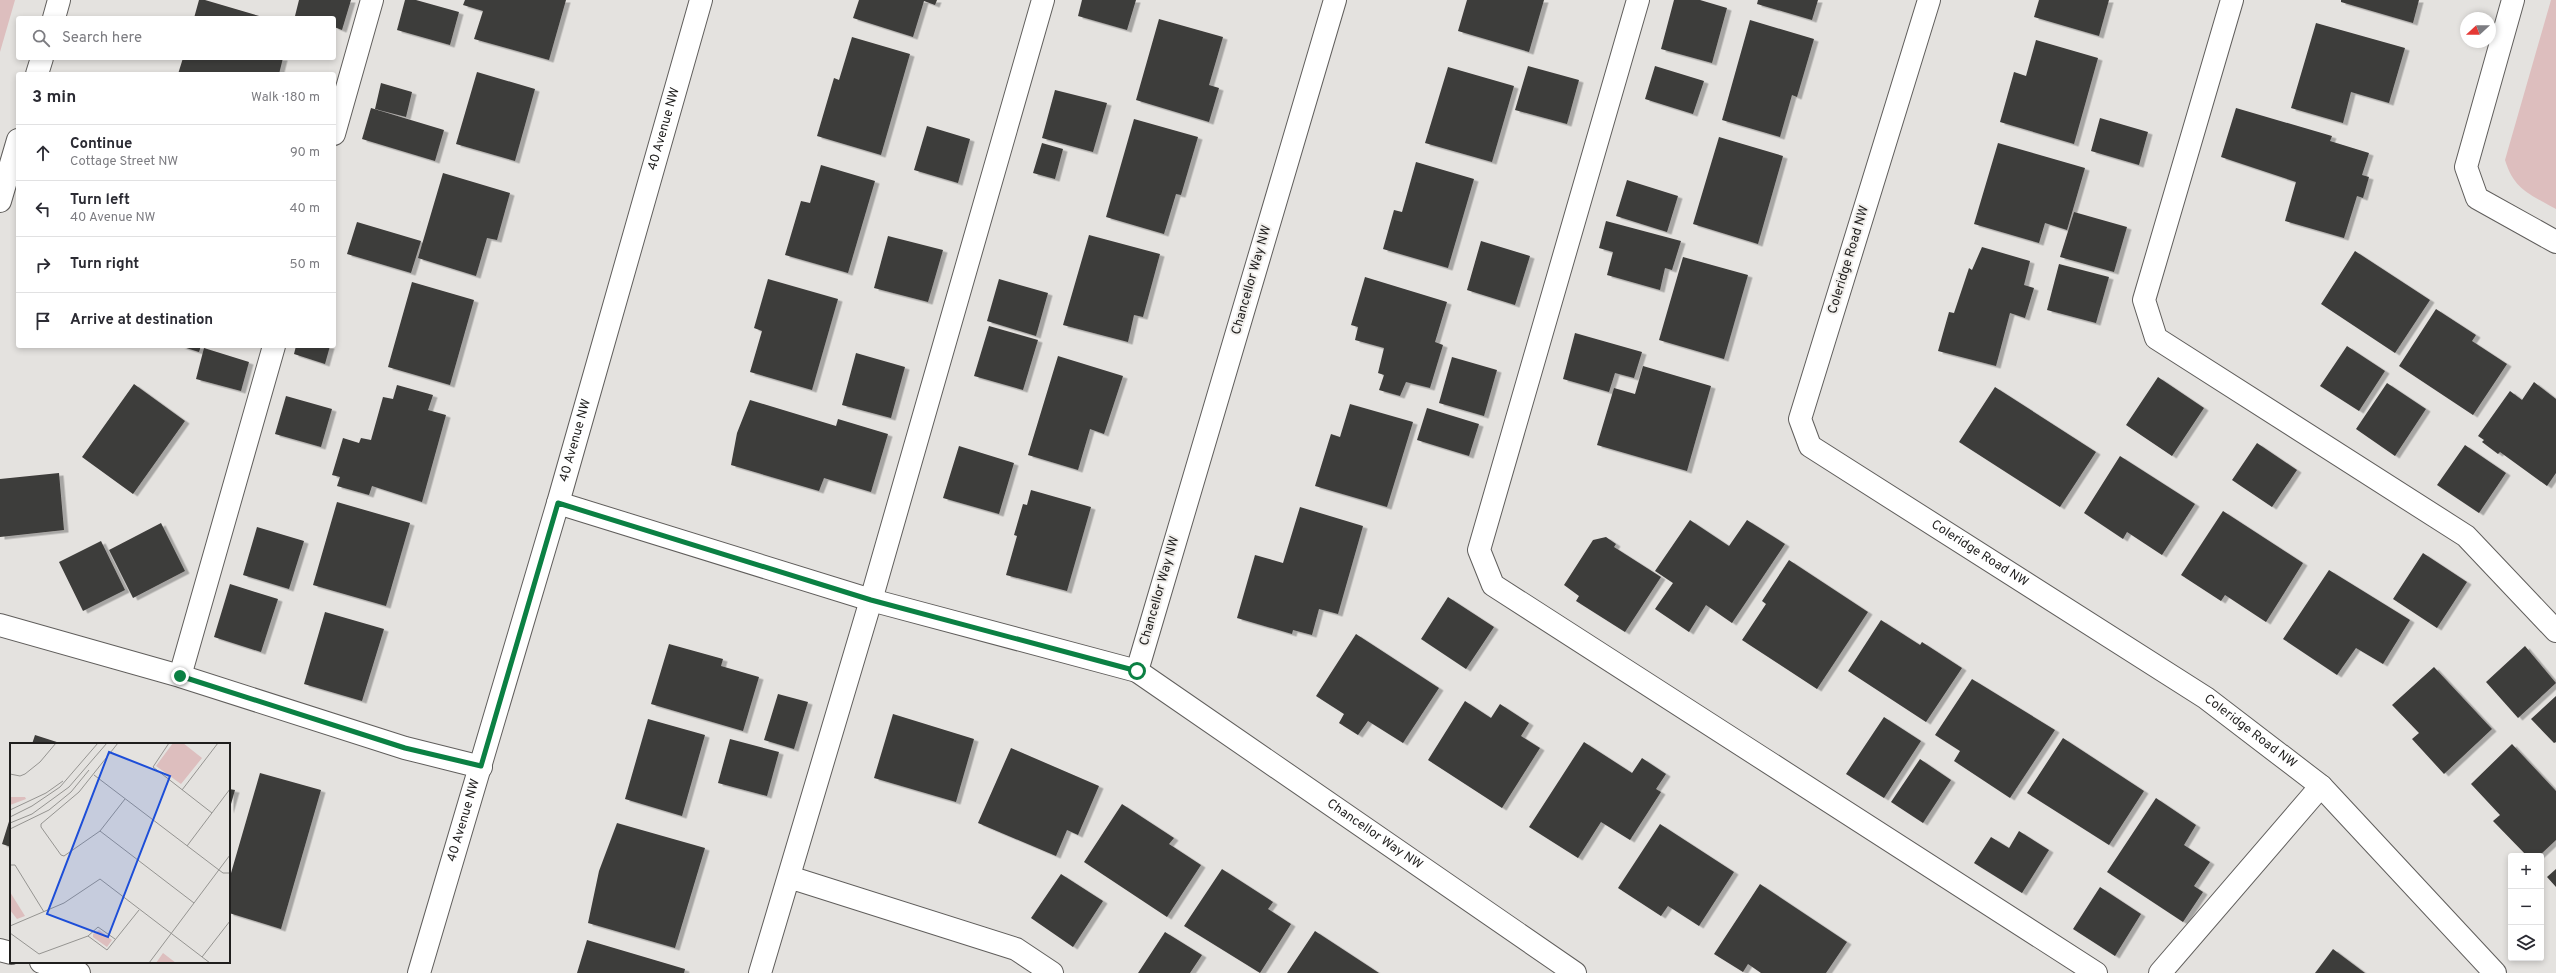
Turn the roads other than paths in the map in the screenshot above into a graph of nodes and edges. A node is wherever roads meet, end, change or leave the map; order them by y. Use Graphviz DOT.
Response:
graph roads {
  1 [pos="59,0"];
  2 [pos="372,0"];
  3 [pos="701,0"];
  4 [pos="1043,0"];
  5 [pos="1335,0"];
  6 [pos="1638,0"];
  7 [pos="1929,0"];
  8 [pos="2232,0"];
  9 [pos="2513,0"];
  10 [pos="55,16"];
  11 [pos="41,60"];
  12 [pos="38,72"];
  13 [pos="336,127"];
  14 [pos="16,147"];
  15 [pos="0,202"];
  16 [pos="2556,242"];
  17 [pos="273,348"];
  18 [pos="558,503"];
  19 [pos="871,600"];
  20 [pos="0,625"];
  21 [pos="2556,631"];
  22 [pos="1137,671"];
  23 [pos="180,676"];
  24 [pos="481,766"];
  25 [pos="2321,786"];
  26 [pos="789,877"];
  27 [pos="0,950"];
  28 [pos="10,953"];
  29 [pos="44,963"];
  30 [pos="79,973"];
  31 [pos="419,973"];
  32 [pos="760,973"];
  33 [pos="1052,973"];
  34 [pos="1575,973"];
  35 [pos="2096,973"];
  36 [pos="2160,973"];
  37 [pos="2495,973"];
  1 -- 10 [label="street"];
  2 -- 13 [label="street"];
  3 -- 18 [label="street, 40 Avenue NW"];
  4 -- 19 [label="street"];
  5 -- 22 [label="street, Chancellor Way NW"];
  6 -- 35 [label="street"];
  7 -- 25 [label="street, Coleridge Road NW"];
  8 -- 21 [label="street"];
  9 -- 16 [label="street"];
  11 -- 12 [label="street"];
  14 -- 15 [label="street"];
  17 -- 23 [label="street"];
  18 -- 19 [label="street"];
  18 -- 24 [label="street, 40 Avenue NW"];
  19 -- 22 [label="street"];
  19 -- 26 [label="street"];
  20 -- 23 [label="street"];
  22 -- 34 [label="street, Chancellor Way NW"];
  23 -- 24 [label="street"];
  24 -- 31 [label="street, 40 Avenue NW"];
  25 -- 36 [label="street"];
  25 -- 37 [label="street, Coleridge Road NW"];
  26 -- 32 [label="street"];
  26 -- 33 [label="street"];
  27 -- 28 [label="street"];
  29 -- 30 [label="street"];
}
